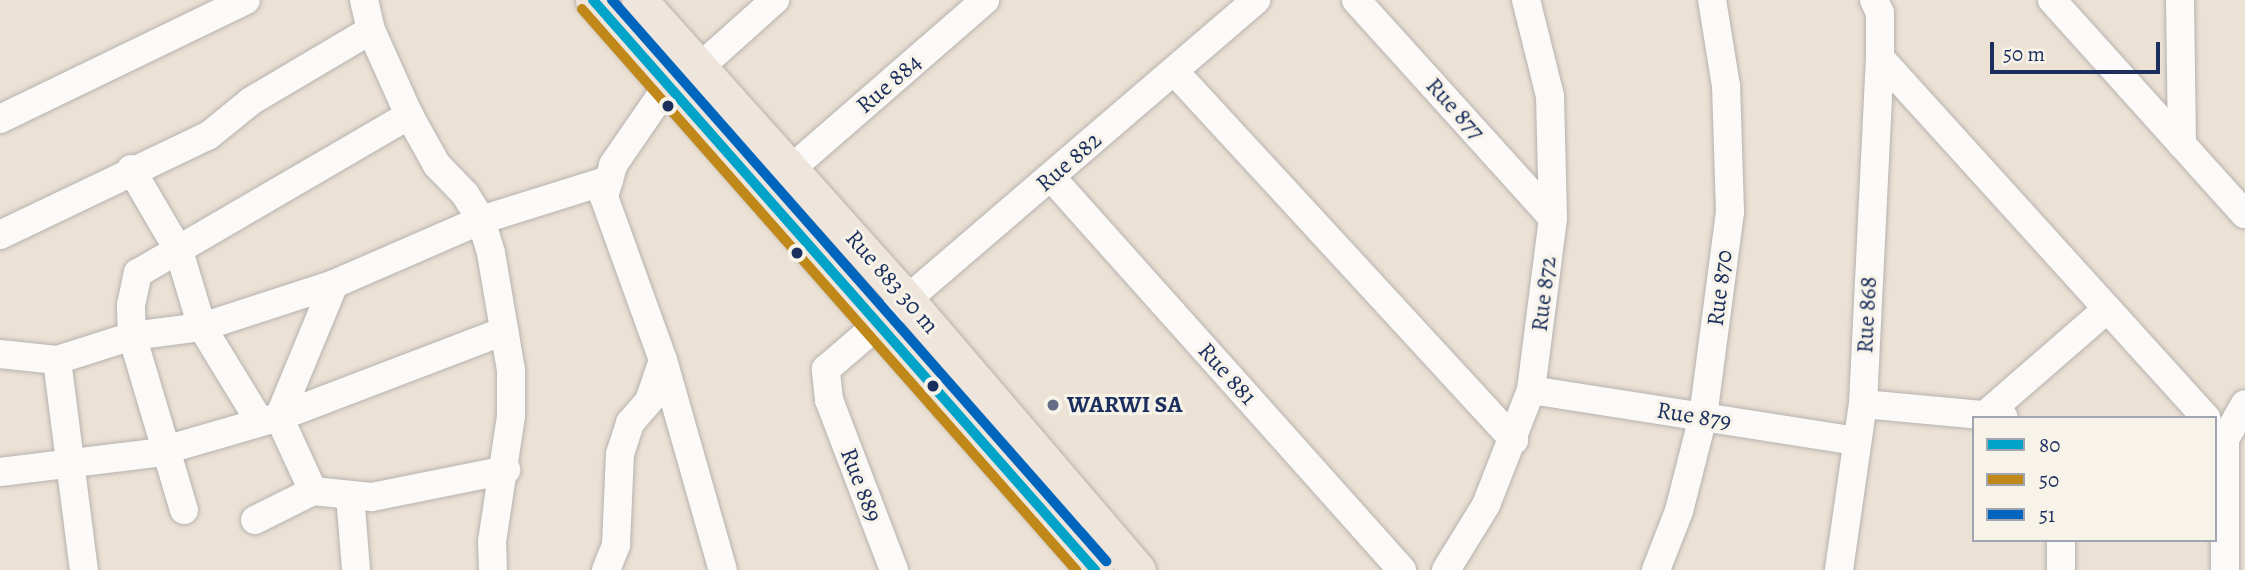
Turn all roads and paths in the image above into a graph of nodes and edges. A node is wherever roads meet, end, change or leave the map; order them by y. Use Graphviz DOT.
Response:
graph roads {
  1 [pos="246,0"];
  2 [pos="364,0"];
  3 [pos="593,0"];
  4 [pos="639,0"];
  5 [pos="775,0"];
  6 [pos="985,0"];
  7 [pos="1256,0"];
  8 [pos="1356,0"];
  9 [pos="1526,0"];
  10 [pos="1712,0"];
  11 [pos="2052,0"];
  12 [pos="2180,0"];
  13 [pos="1883,4"];
  14 [pos="372,30"];
  15 [pos="1880,58"];
  16 [pos="700,67"];
  17 [pos="1174,71"];
  18 [pos="666,88"];
  19 [pos="409,115"];
  20 [pos="0,119"];
  21 [pos="2182,145"];
  22 [pos="131,169"];
  23 [pos="792,169"];
  24 [pos="1051,177"];
  25 [pos="609,180"];
  26 [pos="2245,214"];
  27 [pos="1553,218"];
  28 [pos="481,219"];
  29 [pos="0,234"];
  30 [pos="179,251"];
  31 [pos="334,284"];
  32 [pos="908,301"];
  33 [pos="2107,309"];
  34 [pos="881,324"];
  35 [pos="202,327"];
  36 [pos="504,331"];
  37 [pos="132,335"];
  38 [pos="0,354"];
  39 [pos="57,360"];
  40 [pos="663,360"];
  41 [pos="1531,390"];
  42 [pos="829,400"];
  43 [pos="1863,404"];
  44 [pos="2245,404"];
  45 [pos="1985,416"];
  46 [pos="1996,416"];
  47 [pos="2204,416"];
  48 [pos="1703,417"];
  49 [pos="270,419"];
  50 [pos="2219,435"];
  51 [pos="1514,439"];
  52 [pos="1857,441"];
  53 [pos="165,450"];
  54 [pos="72,465"];
  55 [pos="506,470"];
  56 [pos="0,472"];
  57 [pos="313,491"];
  58 [pos="350,495"];
  59 [pos="184,510"];
  60 [pos="255,520"];
  61 [pos="2061,542"];
  62 [pos="84,570"];
  63 [pos="356,570"];
  64 [pos="494,570"];
  65 [pos="606,570"];
  66 [pos="723,570"];
  67 [pos="894,570"];
  68 [pos="1095,570"];
  69 [pos="1138,570"];
  70 [pos="1402,570"];
  71 [pos="1446,570"];
  72 [pos="1656,570"];
  73 [pos="1839,570"];
  74 [pos="2061,570"];
  75 [pos="2225,570"];
  1 -- 20 [label="street"];
  2 -- 14 [label="street"];
  3 -- 18 [label="main road"];
  4 -- 16 [label="main road, Rue 883 30 m"];
  5 -- 16 [label="street"];
  6 -- 23 [label="street, Rue 884"];
  7 -- 17 [label="street, Rue 882"];
  8 -- 27 [label="street, Rue 877"];
  9 -- 27 [label="street, Rue 872"];
  10 -- 48 [label="street, Rue 870"];
  11 -- 21 [label="street"];
  12 -- 21 [label="street"];
  13 -- 15 [label="street, Rue 868"];
  14 -- 19 [label="street"];
  14 -- 22 [label="street"];
  15 -- 33 [label="street"];
  15 -- 43 [label="street, Rue 868"];
  16 -- 23 [label="main road, Rue 883 30 m"];
  17 -- 24 [label="street, Rue 882"];
  17 -- 51 [label="street"];
  18 -- 25 [label="street"];
  18 -- 34 [label="main road"];
  19 -- 28 [label="street"];
  19 -- 30 [label="street"];
  21 -- 26 [label="street"];
  22 -- 29 [label="street"];
  22 -- 30 [label="street"];
  23 -- 32 [label="main road, Rue 883 30 m"];
  24 -- 32 [label="street, Rue 882"];
  24 -- 70 [label="street, Rue 881"];
  25 -- 28 [label="street"];
  25 -- 40 [label="street"];
  27 -- 41 [label="street, Rue 872"];
  28 -- 31 [label="street"];
  28 -- 36 [label="street"];
  30 -- 35 [label="street"];
  30 -- 37 [label="street"];
  31 -- 35 [label="street"];
  31 -- 49 [label="street"];
  32 -- 34 [label="street, Rue 882"];
  32 -- 69 [label="main road, Rue 883 30 m"];
  33 -- 46 [label="street"];
  33 -- 47 [label="street"];
  34 -- 42 [label="street, Rue 882"];
  34 -- 68 [label="main road"];
  35 -- 37 [label="street"];
  35 -- 49 [label="street"];
  36 -- 49 [label="street"];
  36 -- 55 [label="street"];
  37 -- 39 [label="street"];
  37 -- 53 [label="street"];
  38 -- 39 [label="street"];
  39 -- 54 [label="street"];
  40 -- 65 [label="street"];
  40 -- 66 [label="street"];
  41 -- 48 [label="street, Rue 879"];
  41 -- 51 [label="street, Rue 872"];
  42 -- 67 [label="street, Rue 889"];
  43 -- 45 [label="street"];
  43 -- 52 [label="street, Rue 868"];
  44 -- 50 [label="street"];
  48 -- 52 [label="street, Rue 879"];
  48 -- 72 [label="street, Rue 870"];
  49 -- 53 [label="street"];
  49 -- 57 [label="street"];
  50 -- 75 [label="street"];
  51 -- 71 [label="street, Rue 872"];
  52 -- 73 [label="street, Rue 868"];
  53 -- 54 [label="street"];
  53 -- 59 [label="street"];
  54 -- 56 [label="street"];
  54 -- 62 [label="street"];
  55 -- 58 [label="street"];
  55 -- 64 [label="street"];
  57 -- 58 [label="street"];
  57 -- 60 [label="street"];
  58 -- 63 [label="street"];
  61 -- 74 [label="street"];
}
